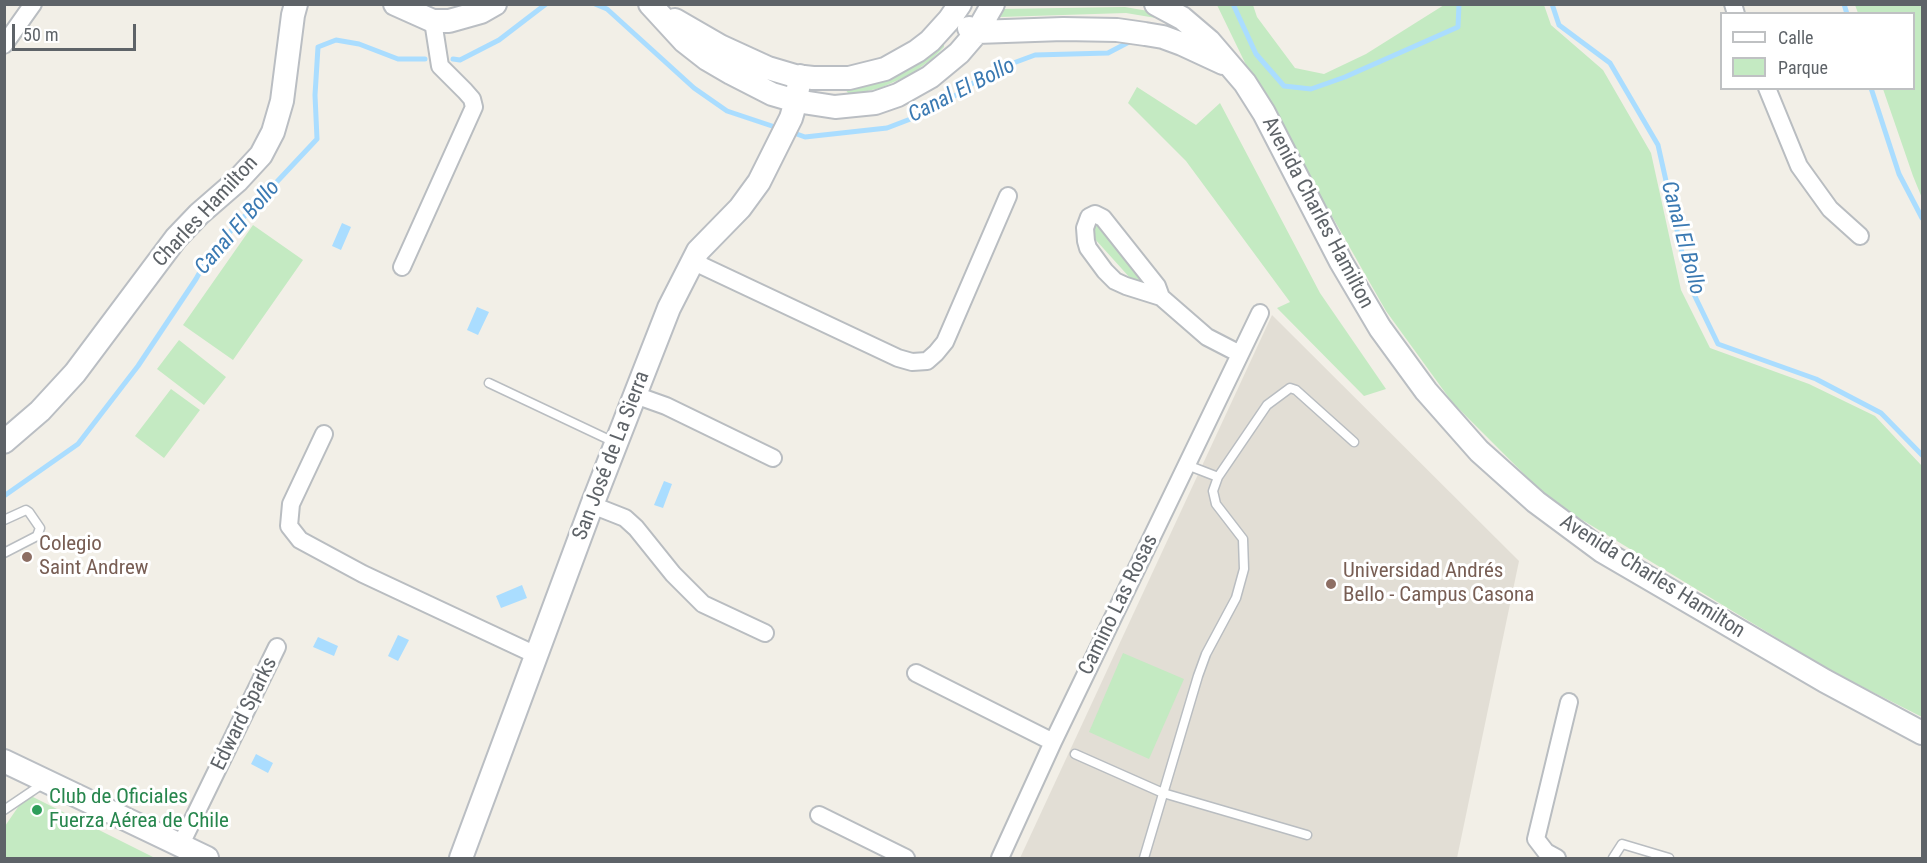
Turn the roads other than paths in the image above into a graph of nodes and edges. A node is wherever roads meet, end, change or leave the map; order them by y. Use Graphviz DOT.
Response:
graph roads {
  1 [pos="33,4"];
  2 [pos="296,4"];
  3 [pos="395,4"];
  4 [pos="495,4"];
  5 [pos="993,4"];
  6 [pos="1155,4"];
  7 [pos="653,7"];
  8 [pos="954,12"];
  9 [pos="433,21"];
  10 [pos="977,32"];
  11 [pos="4,45"];
  12 [pos="1232,68"];
  13 [pos="800,76"];
  14 [pos="1768,90"];
  15 [pos="796,101"];
  16 [pos="1008,196"];
  17 [pos="1860,236"];
  18 [pos="692,261"];
  19 [pos="402,267"];
  20 [pos="1161,297"];
  21 [pos="1260,313"];
  22 [pos="1240,354"];
  23 [pos="489,383"];
  24 [pos="635,395"];
  25 [pos="324,434"];
  26 [pos="4,442"];
  27 [pos="1354,442"];
  28 [pos="616,443"];
  29 [pos="773,458"];
  30 [pos="1187,465"];
  31 [pos="1218,477"];
  32 [pos="592,505"];
  33 [pos="4,520"];
  34 [pos="4,553"];
  35 [pos="765,633"];
  36 [pos="277,647"];
  37 [pos="536,655"];
  38 [pos="916,673"];
  39 [pos="1569,702"];
  40 [pos="1923,733"];
  41 [pos="1053,742"];
  42 [pos="1075,754"];
  43 [pos="4,761"];
  44 [pos="47,781"];
  45 [pos="1163,793"];
  46 [pos="4,810"];
  47 [pos="819,815"];
  48 [pos="1307,835"];
  49 [pos="180,846"];
  50 [pos="207,858"];
  51 [pos="461,858"];
  52 [pos="906,858"];
  53 [pos="1000,858"];
  54 [pos="1144,858"];
  55 [pos="1557,858"];
  56 [pos="1613,858"];
  57 [pos="1669,858"];
  1 -- 11 [label="street"];
  2 -- 26 [label="street, Charles Hamilton"];
  3 -- 9 [label="street"];
  4 -- 9 [label="street"];
  5 -- 10 [label="street"];
  6 -- 12 [label="street, Avenida Charles Hamilton"];
  7 -- 13 [label="street"];
  7 -- 15 [label="street"];
  8 -- 10 [label="street, Avenida Charles Hamilton"];
  8 -- 13 [label="street"];
  9 -- 19 [label="street"];
  10 -- 12 [label="street, Avenida Charles Hamilton"];
  10 -- 15 [label="street"];
  12 -- 40 [label="street, Avenida Charles Hamilton"];
  13 -- 15 [label="street, San José de La Sierra"];
  14 -- 17 [label="street"];
  15 -- 18 [label="street, San José de La Sierra"];
  16 -- 18 [label="street"];
  18 -- 24 [label="street, San José de La Sierra"];
  20 -- 20 [label="street"];
  20 -- 22 [label="street"];
  21 -- 22 [label="street, Camino Las Rosas"];
  22 -- 30 [label="street, Camino Las Rosas"];
  23 -- 28 [label="lane"];
  24 -- 28 [label="street, San José de La Sierra"];
  24 -- 29 [label="street"];
  25 -- 37 [label="street"];
  27 -- 31 [label="lane"];
  28 -- 32 [label="street, San José de La Sierra"];
  30 -- 31 [label="lane"];
  30 -- 41 [label="street, Camino Las Rosas"];
  31 -- 45 [label="lane"];
  32 -- 35 [label="street"];
  32 -- 37 [label="street, San José de La Sierra"];
  33 -- 34 [label="lane"];
  36 -- 49 [label="street, Edward Sparks"];
  37 -- 51 [label="street, San José de La Sierra"];
  38 -- 41 [label="street"];
  39 -- 55 [label="street"];
  41 -- 53 [label="street, Camino Las Rosas"];
  42 -- 45 [label="lane"];
  43 -- 44 [label="street"];
  44 -- 46 [label="lane"];
  44 -- 49 [label="street"];
  45 -- 48 [label="lane"];
  45 -- 54 [label="lane"];
  47 -- 52 [label="street"];
  49 -- 50 [label="street"];
  56 -- 57 [label="lane"];
}
